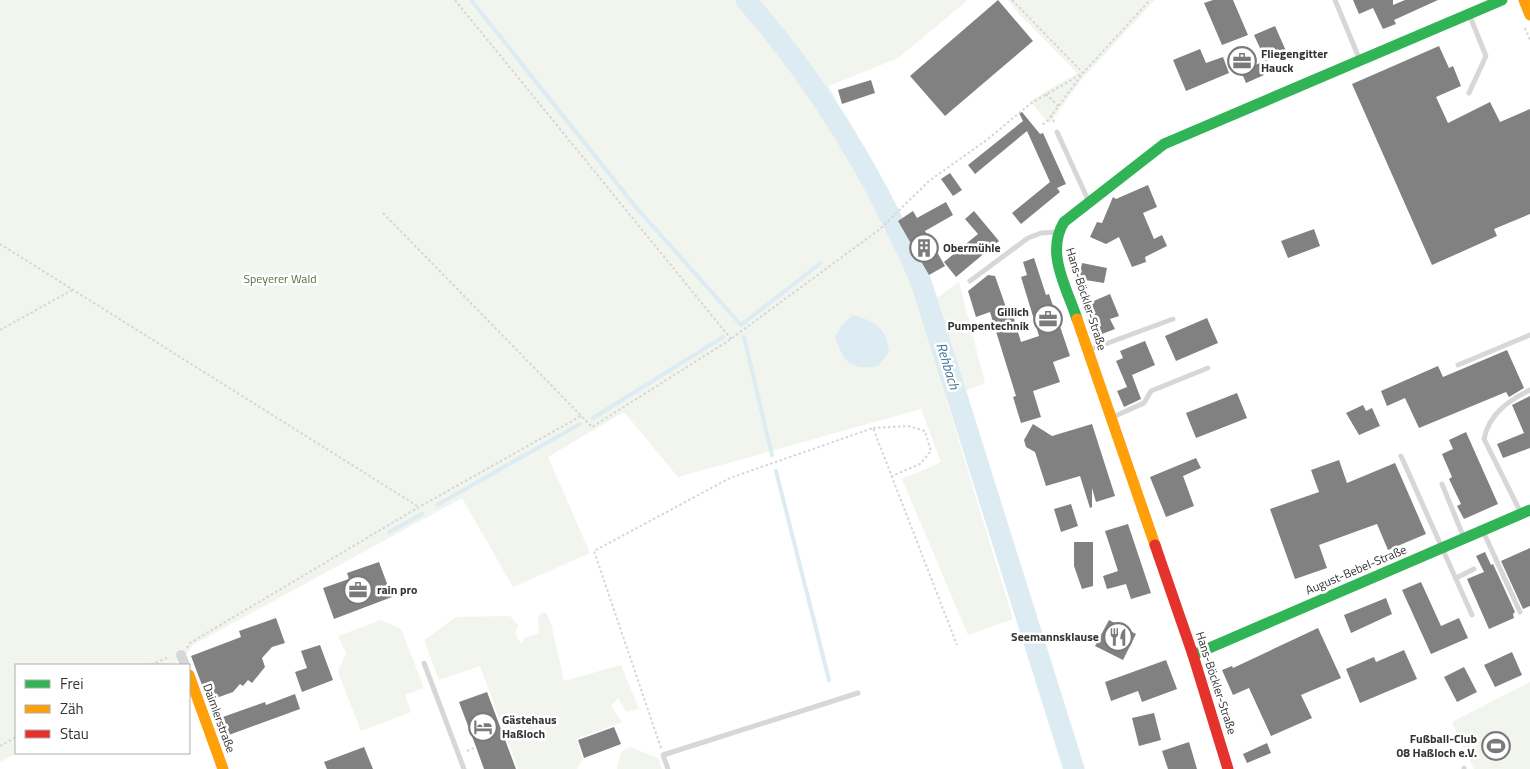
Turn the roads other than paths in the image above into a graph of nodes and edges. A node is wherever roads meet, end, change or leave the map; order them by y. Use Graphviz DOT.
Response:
graph roads {
  1 [pos="1335,0"];
  2 [pos="1502,0"];
  3 [pos="1524,0"];
  4 [pos="1469,13"];
  5 [pos="1530,15"];
  6 [pos="1360,59"];
  7 [pos="1469,93"];
  8 [pos="1057,132"];
  9 [pos="1089,202"];
  10 [pos="1057,232"];
  11 [pos="970,281"];
  12 [pos="1173,320"];
  13 [pos="1530,334"];
  14 [pos="1088,350"];
  15 [pos="1458,364"];
  16 [pos="1208,368"];
  17 [pos="1530,390"];
  18 [pos="1111,418"];
  19 [pos="1401,456"];
  20 [pos="1442,484"];
  21 [pos="1526,512"];
  22 [pos="1483,530"];
  23 [pos="1465,538"];
  24 [pos="1443,547"];
  25 [pos="1474,569"];
  26 [pos="1456,578"];
  27 [pos="1520,612"];
  28 [pos="1472,615"];
  29 [pos="1193,655"];
  30 [pos="424,663"];
  31 [pos="190,678"];
  32 [pos="858,693"];
  33 [pos="223,769"];
  34 [pos="464,769"];
  35 [pos="668,769"];
  36 [pos="1228,769"];
  1 -- 6 [label="lane"];
  2 -- 4 [label="street"];
  3 -- 5 [label="street"];
  4 -- 6 [label="street"];
  4 -- 7 [label="lane"];
  6 -- 9 [label="street"];
  8 -- 9 [label="lane"];
  9 -- 10 [label="street"];
  10 -- 11 [label="lane"];
  10 -- 14 [label="street, Hans-Böckler-Straße"];
  12 -- 14 [label="lane"];
  13 -- 15 [label="lane"];
  14 -- 18 [label="street, Hans-Böckler-Straße"];
  16 -- 18 [label="lane"];
  17 -- 21 [label="lane"];
  18 -- 29 [label="street, Hans-Böckler-Straße"];
  19 -- 24 [label="lane"];
  20 -- 23 [label="lane"];
  21 -- 22 [label="street, August-Bebel-Straße"];
  22 -- 23 [label="street, August-Bebel-Straße"];
  22 -- 27 [label="lane"];
  23 -- 24 [label="street, August-Bebel-Straße"];
  24 -- 26 [label="lane"];
  24 -- 29 [label="street, August-Bebel-Straße"];
  25 -- 26 [label="lane"];
  26 -- 28 [label="lane"];
  29 -- 36 [label="street, Hans-Böckler-Straße"];
  30 -- 34 [label="lane"];
  31 -- 33 [label="street, Daimlerstraße"];
  32 -- 35 [label="lane"];
}
